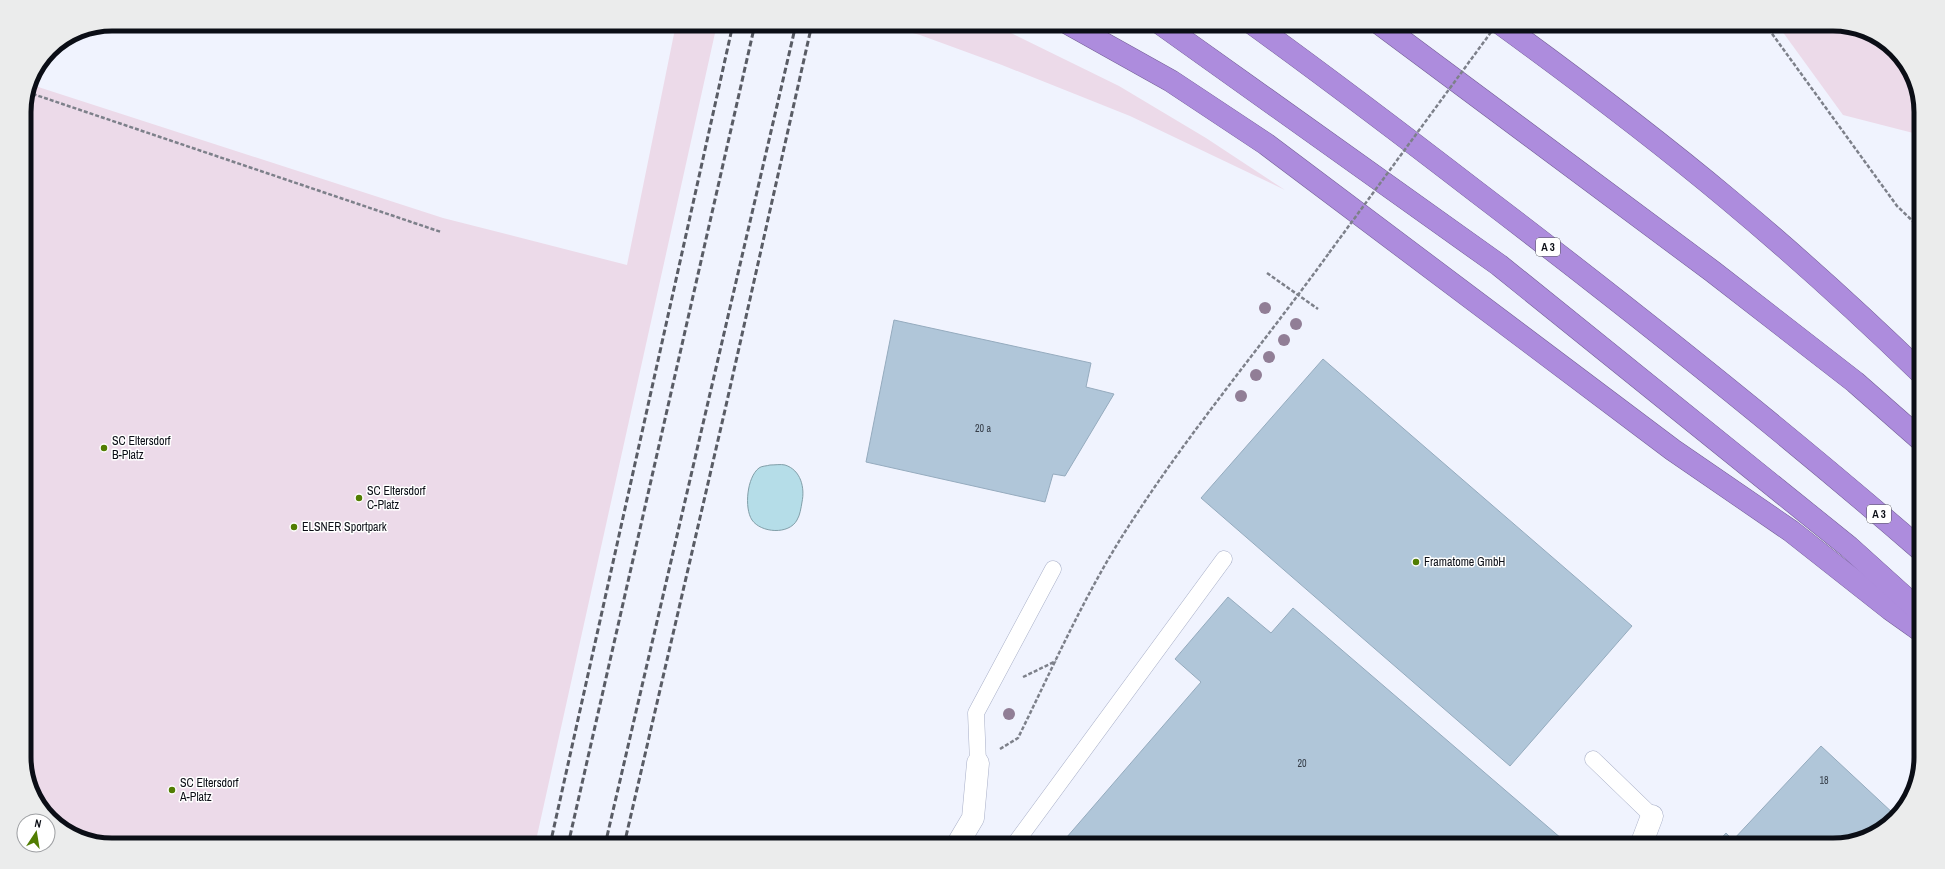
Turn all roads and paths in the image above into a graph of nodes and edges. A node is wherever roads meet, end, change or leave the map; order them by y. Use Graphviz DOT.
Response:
graph roads {
  1 [pos="1082,31"];
  2 [pos="1171,31"];
  3 [pos="1263,31"];
  4 [pos="1389,31"];
  5 [pos="1492,31"];
  6 [pos="1511,31"];
  7 [pos="1770,31"];
  8 [pos="33,94"];
  9 [pos="1914,222"];
  10 [pos="441,232"];
  11 [pos="1267,273"];
  12 [pos="1300,294"];
  13 [pos="1318,309"];
  14 [pos="1914,366"];
  15 [pos="1914,434"];
  16 [pos="1914,544"];
  17 [pos="1224,559"];
  18 [pos="1052,569"];
  19 [pos="1914,606"];
  20 [pos="1914,626"];
  21 [pos="1018,738"];
  22 [pos="1593,759"];
  23 [pos="978,763"];
  24 [pos="1652,816"];
  25 [pos="961,838"];
  26 [pos="1019,838"];
  27 [pos="1644,838"];
  1 -- 20 [label="highway"];
  2 -- 19 [label="highway"];
  3 -- 16 [label="highway, A 3"];
  4 -- 15 [label="highway"];
  5 -- 12 [label="path, bridge"];
  6 -- 14 [label="highway"];
  7 -- 9 [label="path"];
  8 -- 10 [label="path"];
  11 -- 12 [label="path"];
  12 -- 13 [label="path"];
  12 -- 21 [label="path"];
  17 -- 26 [label="lane"];
  18 -- 23 [label="lane"];
  22 -- 24 [label="lane"];
  23 -- 25 [label="street"];
  24 -- 27 [label="street"];
}
